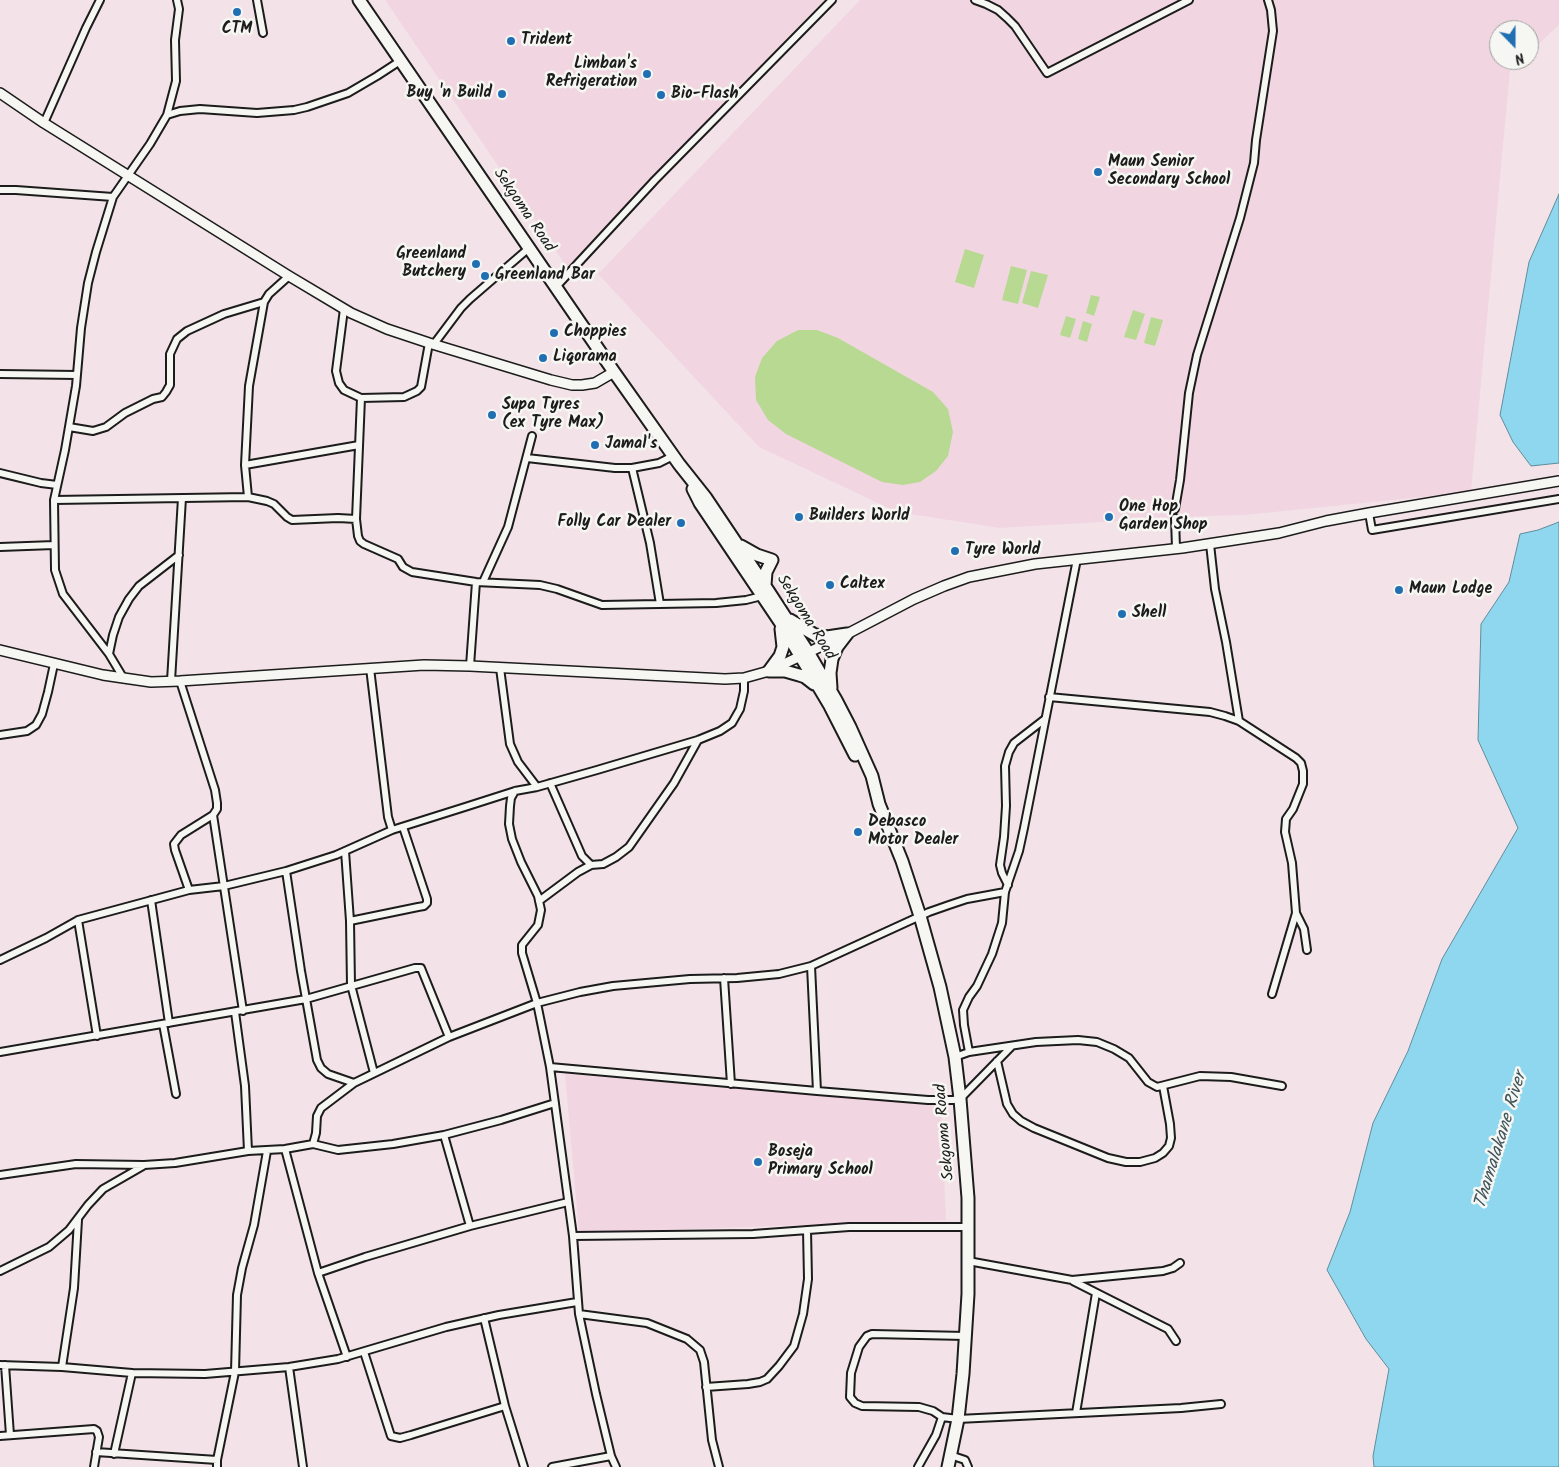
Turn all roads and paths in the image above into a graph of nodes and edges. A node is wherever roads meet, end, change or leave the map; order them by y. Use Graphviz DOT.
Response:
graph roads {
  1 [pos="100,0"];
  2 [pos="177,0"];
  3 [pos="258,0"];
  4 [pos="358,0"];
  5 [pos="832,0"];
  6 [pos="975,0"];
  7 [pos="1189,0"];
  8 [pos="1268,0"];
  9 [pos="263,33"];
  10 [pos="400,61"];
  11 [pos="0,93"];
  12 [pos="168,115"];
  13 [pos="44,122"];
  14 [pos="128,175"];
  15 [pos="0,190"];
  16 [pos="113,197"];
  17 [pos="528,248"];
  18 [pos="289,276"];
  19 [pos="555,288"];
  20 [pos="264,302"];
  21 [pos="344,309"];
  22 [pos="432,343"];
  23 [pos="614,372"];
  24 [pos="0,374"];
  25 [pos="77,375"];
  26 [pos="361,398"];
  27 [pos="69,427"];
  28 [pos="532,436"];
  29 [pos="359,445"];
  30 [pos="527,458"];
  31 [pos="676,460"];
  32 [pos="245,465"];
  33 [pos="632,468"];
  34 [pos="0,473"];
  35 [pos="1557,481"];
  36 [pos="57,485"];
  37 [pos="248,497"];
  38 [pos="182,498"];
  39 [pos="1559,499"];
  40 [pos="54,500"];
  41 [pos="1175,509"];
  42 [pos="1369,513"];
  43 [pos="1175,518"];
  44 [pos="356,520"];
  45 [pos="737,543"];
  46 [pos="1210,544"];
  47 [pos="54,545"];
  48 [pos="0,547"];
  49 [pos="1176,548"];
  50 [pos="180,555"];
  51 [pos="1077,559"];
  52 [pos="479,582"];
  53 [pos="764,591"];
  54 [pos="660,604"];
  55 [pos="783,620"];
  56 [pos="847,634"];
  57 [pos="0,650"];
  58 [pos="109,654"];
  59 [pos="804,654"];
  60 [pos="54,664"];
  61 [pos="470,666"];
  62 [pos="370,668"];
  63 [pos="500,668"];
  64 [pos="769,671"];
  65 [pos="744,678"];
  66 [pos="124,679"];
  67 [pos="176,681"];
  68 [pos="828,695"];
  69 [pos="1049,697"];
  70 [pos="1045,719"];
  71 [pos="1239,721"];
  72 [pos="0,735"];
  73 [pos="698,740"];
  74 [pos="550,783"];
  75 [pos="537,787"];
  76 [pos="515,791"];
  77 [pos="213,815"];
  78 [pos="403,827"];
  79 [pos="392,830"];
  80 [pos="344,851"];
  81 [pos="591,865"];
  82 [pos="286,871"];
  83 [pos="224,886"];
  84 [pos="1007,889"];
  85 [pos="189,890"];
  86 [pos="151,900"];
  87 [pos="539,901"];
  88 [pos="1296,913"];
  89 [pos="920,916"];
  90 [pos="78,920"];
  91 [pos="350,921"];
  92 [pos="1307,950"];
  93 [pos="0,960"];
  94 [pos="811,966"];
  95 [pos="724,978"];
  96 [pos="351,985"];
  97 [pos="1272,994"];
  98 [pos="306,999"];
  99 [pos="537,1003"];
  100 [pos="243,1011"];
  101 [pos="235,1012"];
  102 [pos="166,1024"];
  103 [pos="97,1036"];
  104 [pos="449,1037"];
  105 [pos="1012,1046"];
  106 [pos="0,1052"];
  107 [pos="969,1052"];
  108 [pos="955,1057"];
  109 [pos="997,1061"];
  110 [pos="550,1067"];
  111 [pos="374,1073"];
  112 [pos="354,1083"];
  113 [pos="730,1084"];
  114 [pos="1163,1086"];
  115 [pos="1282,1086"];
  116 [pos="818,1091"];
  117 [pos="176,1094"];
  118 [pos="960,1099"];
  119 [pos="555,1104"];
  120 [pos="444,1134"];
  121 [pos="313,1144"];
  122 [pos="285,1149"];
  123 [pos="248,1151"];
  124 [pos="267,1151"];
  125 [pos="144,1165"];
  126 [pos="0,1174"];
  127 [pos="568,1202"];
  128 [pos="78,1219"];
  129 [pos="470,1226"];
  130 [pos="968,1227"];
  131 [pos="807,1230"];
  132 [pos="573,1236"];
  133 [pos="968,1261"];
  134 [pos="1180,1263"];
  135 [pos="0,1271"];
  136 [pos="318,1273"];
  137 [pos="1072,1280"];
  138 [pos="1096,1293"];
  139 [pos="577,1302"];
  140 [pos="579,1314"];
  141 [pos="484,1318"];
  142 [pos="966,1336"];
  143 [pos="1176,1341"];
  144 [pos="364,1352"];
  145 [pos="347,1357"];
  146 [pos="2,1365"];
  147 [pos="62,1367"];
  148 [pos="289,1367"];
  149 [pos="235,1372"];
  150 [pos="132,1373"];
  151 [pos="706,1387"];
  152 [pos="1221,1404"];
  153 [pos="505,1406"];
  154 [pos="1076,1412"];
  155 [pos="942,1416"];
  156 [pos="958,1420"];
  157 [pos="10,1435"];
  158 [pos="0,1436"];
  159 [pos="96,1452"];
  160 [pos="114,1454"];
  161 [pos="611,1456"];
  162 [pos="949,1461"];
  163 [pos="217,1463"];
  164 [pos="94,1467"];
  165 [pos="303,1467"];
  166 [pos="524,1467"];
  167 [pos="552,1467"];
  168 [pos="616,1467"];
  169 [pos="719,1467"];
  170 [pos="918,1467"];
  171 [pos="968,1467"];
  1 -- 13 [label="street"];
  2 -- 12 [label="street"];
  3 -- 9 [label="street"];
  4 -- 10 [label="highway, Sekgoma Road"];
  5 -- 19 [label="street"];
  6 -- 7 [label="street"];
  8 -- 41 [label="street"];
  10 -- 12 [label="street"];
  10 -- 17 [label="highway, Sekgoma Road"];
  11 -- 13 [label="street"];
  12 -- 14 [label="street"];
  13 -- 14 [label="street"];
  14 -- 16 [label="street"];
  14 -- 18 [label="street"];
  15 -- 16 [label="street"];
  16 -- 25 [label="street"];
  17 -- 19 [label="highway, Sekgoma Road"];
  17 -- 22 [label="street"];
  18 -- 20 [label="street"];
  18 -- 21 [label="street"];
  19 -- 23 [label="highway, Sekgoma Road"];
  20 -- 27 [label="street"];
  20 -- 32 [label="street"];
  21 -- 22 [label="street"];
  21 -- 26 [label="street"];
  22 -- 23 [label="street"];
  22 -- 26 [label="street"];
  23 -- 31 [label="highway, Sekgoma Road"];
  24 -- 25 [label="street"];
  25 -- 27 [label="street"];
  26 -- 29 [label="street"];
  27 -- 36 [label="street"];
  28 -- 30 [label="street"];
  29 -- 32 [label="street"];
  29 -- 44 [label="street"];
  30 -- 33 [label="street"];
  30 -- 52 [label="street"];
  31 -- 33 [label="street"];
  31 -- 45 [label="highway, Sekgoma Road"];
  31 -- 53 [label="highway, Sekgoma Road"];
  32 -- 37 [label="street"];
  33 -- 54 [label="street"];
  34 -- 36 [label="street"];
  35 -- 42 [label="street"];
  36 -- 40 [label="street"];
  37 -- 38 [label="street"];
  37 -- 44 [label="street"];
  38 -- 40 [label="street"];
  38 -- 50 [label="street"];
  39 -- 42 [label="street"];
  40 -- 47 [label="street"];
  42 -- 46 [label="street"];
  43 -- 49 [label="street"];
  44 -- 52 [label="street"];
  45 -- 53 [label="highway, Sekgoma Road"];
  45 -- 53 [label="highway"];
  46 -- 49 [label="street"];
  46 -- 71 [label="street"];
  47 -- 48 [label="street"];
  47 -- 58 [label="street"];
  49 -- 51 [label="street"];
  50 -- 58 [label="street"];
  50 -- 67 [label="street"];
  51 -- 56 [label="street"];
  51 -- 69 [label="street"];
  52 -- 54 [label="street"];
  52 -- 61 [label="street"];
  53 -- 54 [label="street"];
  53 -- 55 [label="highway, Sekgoma Road"];
  55 -- 56 [label="highway"];
  55 -- 59 [label="highway, Sekgoma Road"];
  55 -- 64 [label="highway"];
  56 -- 59 [label="street"];
  56 -- 68 [label="highway"];
  57 -- 60 [label="street"];
  58 -- 66 [label="street"];
  59 -- 64 [label="street"];
  59 -- 68 [label="highway, Sekgoma Road"];
  60 -- 66 [label="street"];
  60 -- 72 [label="street"];
  61 -- 62 [label="street"];
  61 -- 63 [label="street"];
  62 -- 67 [label="street"];
  62 -- 79 [label="street"];
  63 -- 65 [label="street"];
  63 -- 75 [label="street"];
  64 -- 65 [label="street"];
  64 -- 68 [label="highway"];
  65 -- 73 [label="street"];
  66 -- 67 [label="street"];
  67 -- 77 [label="street"];
  68 -- 89 [label="highway, Sekgoma Road"];
  69 -- 70 [label="street"];
  69 -- 71 [label="street"];
  70 -- 84 [label="street"];
  70 -- 84 [label="street"];
  71 -- 88 [label="street"];
  73 -- 74 [label="street"];
  73 -- 81 [label="street"];
  74 -- 75 [label="street"];
  74 -- 81 [label="street"];
  75 -- 76 [label="street"];
  76 -- 78 [label="street"];
  76 -- 87 [label="street"];
  77 -- 83 [label="street"];
  77 -- 85 [label="street"];
  78 -- 79 [label="street"];
  78 -- 91 [label="street"];
  79 -- 80 [label="street"];
  80 -- 82 [label="street"];
  80 -- 91 [label="street"];
  81 -- 87 [label="street"];
  82 -- 83 [label="street"];
  82 -- 98 [label="street"];
  83 -- 85 [label="street"];
  83 -- 100 [label="street"];
  84 -- 89 [label="street"];
  84 -- 107 [label="street"];
  85 -- 86 [label="street"];
  86 -- 90 [label="street"];
  86 -- 102 [label="street"];
  87 -- 99 [label="street"];
  88 -- 92 [label="street"];
  88 -- 97 [label="street"];
  89 -- 94 [label="street"];
  89 -- 108 [label="highway, Sekgoma Road"];
  90 -- 93 [label="street"];
  90 -- 103 [label="street"];
  91 -- 96 [label="street"];
  94 -- 95 [label="street"];
  94 -- 116 [label="street"];
  95 -- 99 [label="street"];
  95 -- 113 [label="street"];
  96 -- 98 [label="street"];
  96 -- 104 [label="street"];
  96 -- 111 [label="street"];
  98 -- 100 [label="street"];
  98 -- 112 [label="street"];
  99 -- 104 [label="street"];
  99 -- 110 [label="street"];
  100 -- 101 [label="street"];
  101 -- 102 [label="street"];
  101 -- 123 [label="street"];
  102 -- 103 [label="street"];
  102 -- 117 [label="street"];
  103 -- 106 [label="street"];
  104 -- 111 [label="street"];
  105 -- 107 [label="street"];
  105 -- 109 [label="street"];
  105 -- 114 [label="street"];
  107 -- 108 [label="street"];
  108 -- 118 [label="highway, Sekgoma Road"];
  109 -- 114 [label="street"];
  109 -- 118 [label="street"];
  110 -- 113 [label="street"];
  110 -- 119 [label="street"];
  111 -- 112 [label="street"];
  112 -- 121 [label="street"];
  113 -- 116 [label="street"];
  114 -- 115 [label="street"];
  116 -- 118 [label="street"];
  118 -- 130 [label="highway, Sekgoma Road"];
  119 -- 120 [label="street"];
  119 -- 127 [label="street"];
  120 -- 121 [label="street"];
  120 -- 129 [label="street"];
  121 -- 122 [label="street"];
  122 -- 124 [label="street"];
  122 -- 136 [label="street"];
  123 -- 124 [label="street"];
  123 -- 125 [label="street"];
  124 -- 149 [label="street"];
  125 -- 126 [label="street"];
  125 -- 128 [label="street"];
  127 -- 129 [label="street"];
  127 -- 132 [label="street"];
  128 -- 135 [label="street"];
  128 -- 147 [label="street"];
  129 -- 136 [label="street"];
  130 -- 131 [label="street"];
  130 -- 133 [label="highway, Sekgoma Road"];
  131 -- 132 [label="street"];
  131 -- 151 [label="street"];
  132 -- 139 [label="street"];
  133 -- 137 [label="street"];
  133 -- 142 [label="highway, Sekgoma Road"];
  134 -- 137 [label="street"];
  136 -- 145 [label="street"];
  137 -- 138 [label="street"];
  138 -- 143 [label="street"];
  138 -- 154 [label="street"];
  139 -- 140 [label="street"];
  139 -- 141 [label="street"];
  140 -- 151 [label="street"];
  140 -- 161 [label="street"];
  141 -- 144 [label="street"];
  141 -- 153 [label="street"];
  142 -- 155 [label="street"];
  142 -- 156 [label="highway, Sekgoma Road"];
  144 -- 145 [label="street"];
  144 -- 153 [label="street"];
  145 -- 148 [label="street"];
  146 -- 147 [label="street"];
  146 -- 157 [label="street"];
  147 -- 150 [label="street"];
  148 -- 149 [label="street"];
  148 -- 165 [label="street"];
  149 -- 150 [label="street"];
  149 -- 163 [label="street"];
  150 -- 160 [label="street"];
  151 -- 169 [label="street"];
  152 -- 154 [label="street"];
  153 -- 166 [label="street"];
  154 -- 156 [label="street"];
  155 -- 156 [label="street"];
  155 -- 170 [label="street"];
  156 -- 162 [label="highway, Sekgoma Road"];
  157 -- 158 [label="street"];
  157 -- 159 [label="street"];
  159 -- 160 [label="street"];
  159 -- 164 [label="street"];
  160 -- 163 [label="street"];
  161 -- 167 [label="street"];
  161 -- 168 [label="street"];
  162 -- 171 [label="street"];
}
